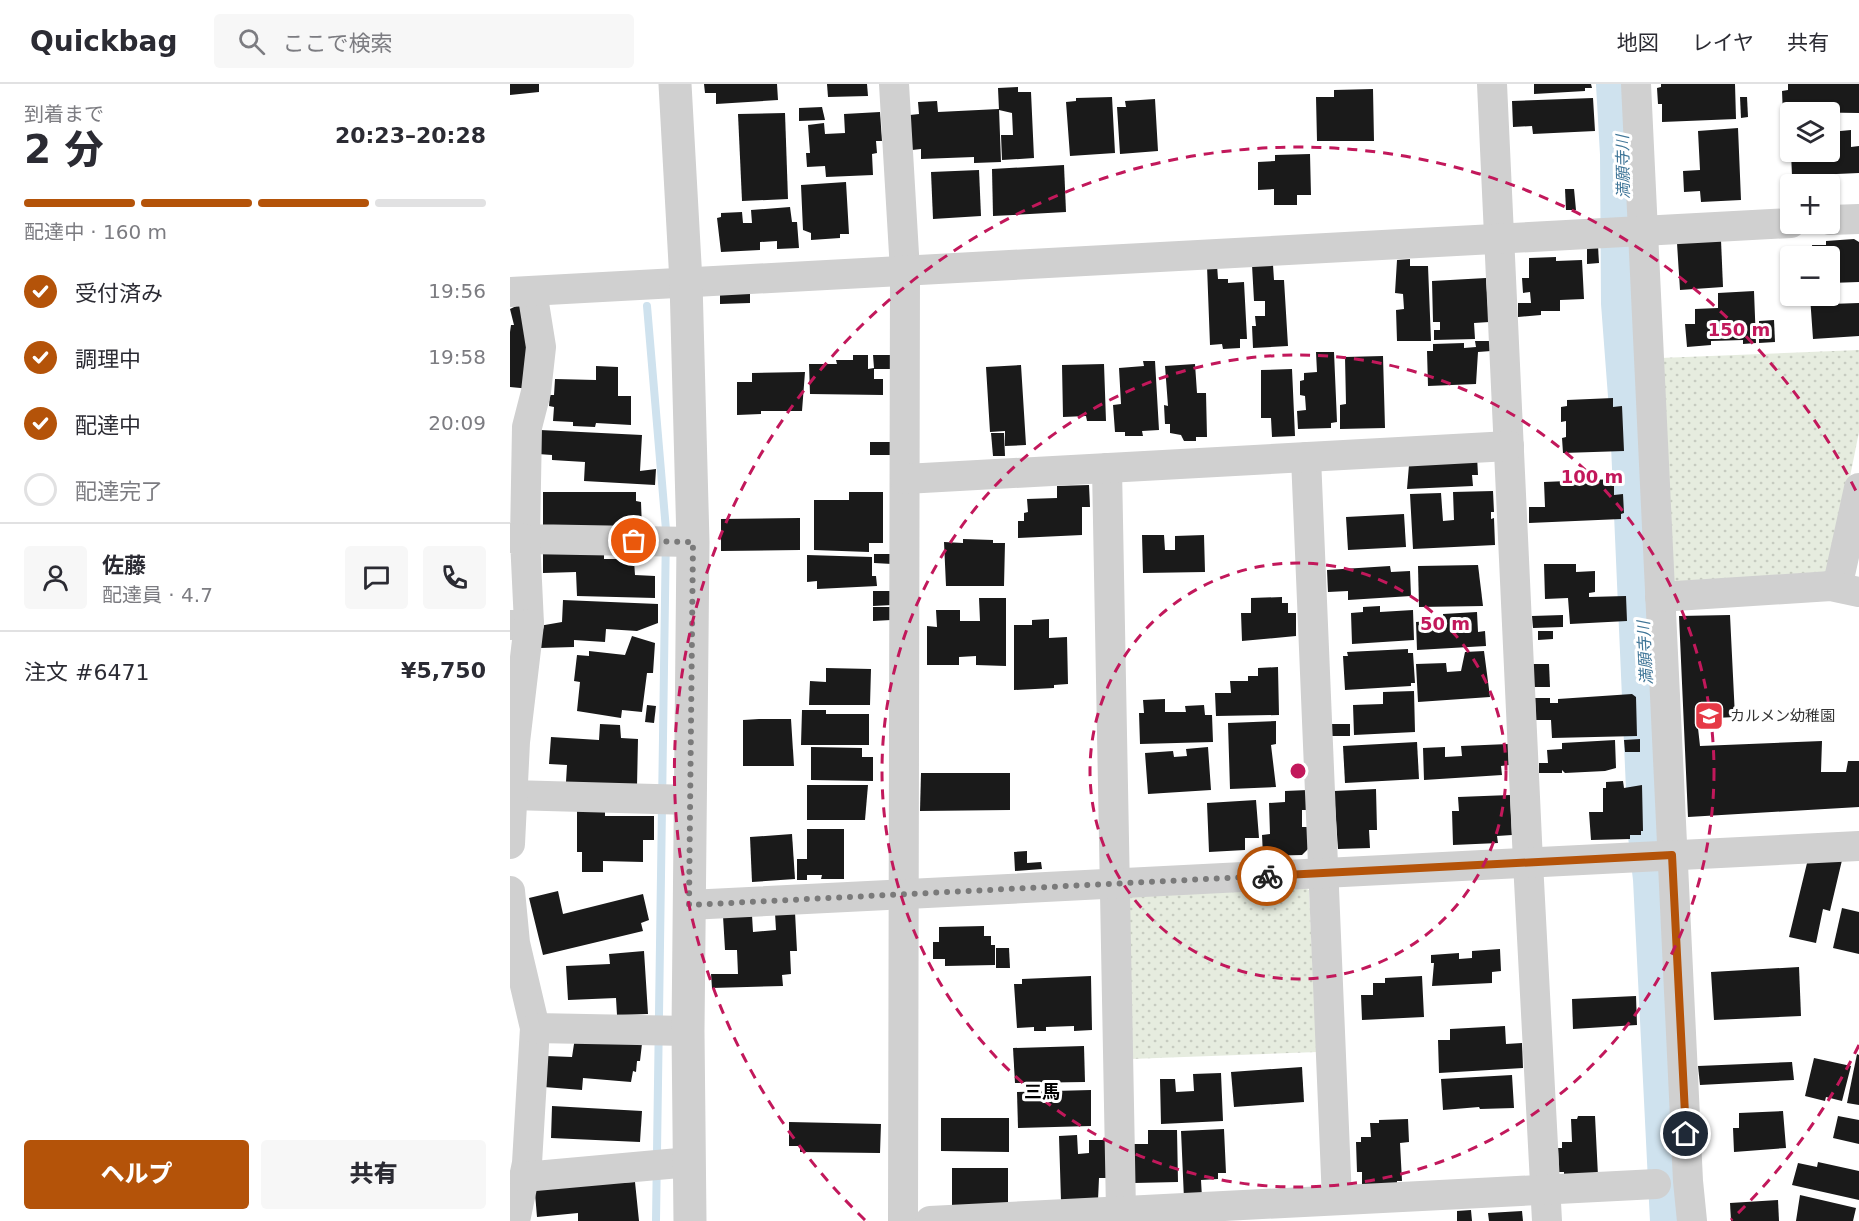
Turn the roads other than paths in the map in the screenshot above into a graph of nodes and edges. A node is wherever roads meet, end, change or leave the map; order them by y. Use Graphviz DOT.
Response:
graph roads {
  1 [pos="675,84"];
  2 [pos="894,84"];
  3 [pos="1492,84"];
  4 [pos="1636,84"];
  5 [pos="1859,219"];
  6 [pos="1840,220"];
  7 [pos="1780,224"];
  8 [pos="1632,231"];
  9 [pos="1499,238"];
  10 [pos="905,271"];
  11 [pos="686,282"];
  12 [pos="521,292"];
  13 [pos="1509,446"];
  14 [pos="1306,457"];
  15 [pos="1107,468"];
  16 [pos="904,479"];
  17 [pos="1859,488"];
  18 [pos="517,539"];
  19 [pos="674,542"];
  20 [pos="1845,589"];
  21 [pos="1660,597"];
  22 [pos="520,625"];
  23 [pos="511,795"];
  24 [pos="672,800"];
  25 [pos="510,844"];
  26 [pos="1859,846"];
  27 [pos="1660,855"];
  28 [pos="1528,862"];
  29 [pos="1323,873"];
  30 [pos="1115,884"];
  31 [pos="510,891"];
  32 [pos="903,894"];
  33 [pos="689,905"];
  34 [pos="513,943"];
  35 [pos="535,1028"];
  36 [pos="668,1030"];
  37 [pos="668,1164"];
  38 [pos="524,1177"];
  39 [pos="1656,1184"];
  40 [pos="1546,1190"];
  41 [pos="1337,1200"];
  42 [pos="1121,1211"];
  43 [pos="515,1221"];
  44 [pos="690,1221"];
  45 [pos="903,1221"];
  46 [pos="930,1221"];
  47 [pos="1547,1221"];
  48 [pos="1692,1221"];
  1 -- 11 [label="street"];
  2 -- 10 [label="street"];
  3 -- 9 [label="street"];
  4 -- 8 [label="street"];
  5 -- 6 [label="street"];
  7 -- 8 [label="street"];
  8 -- 9 [label="street"];
  8 -- 21 [label="street"];
  9 -- 10 [label="street"];
  9 -- 13 [label="street"];
  10 -- 11 [label="street"];
  10 -- 16 [label="street"];
  11 -- 12 [label="street"];
  11 -- 19 [label="street"];
  12 -- 18 [label="street"];
  13 -- 14 [label="street"];
  13 -- 28 [label="street"];
  14 -- 15 [label="street"];
  14 -- 29 [label="street"];
  15 -- 16 [label="street"];
  15 -- 30 [label="street"];
  16 -- 32 [label="street"];
  17 -- 20 [label="street"];
  18 -- 19 [label="street"];
  18 -- 22 [label="street"];
  19 -- 24 [label="street"];
  20 -- 21 [label="street"];
  21 -- 27 [label="street"];
  22 -- 23 [label="street"];
  23 -- 24 [label="street"];
  23 -- 25 [label="street"];
  24 -- 33 [label="street"];
  26 -- 27 [label="street"];
  27 -- 28 [label="street"];
  27 -- 48 [label="street"];
  28 -- 29 [label="street"];
  28 -- 40 [label="street"];
  29 -- 30 [label="street"];
  29 -- 41 [label="street"];
  30 -- 32 [label="street"];
  30 -- 42 [label="street"];
  31 -- 34 [label="street"];
  32 -- 33 [label="street"];
  32 -- 45 [label="street"];
  33 -- 36 [label="street"];
  34 -- 35 [label="street"];
  35 -- 36 [label="street"];
  35 -- 38 [label="street"];
  36 -- 37 [label="street"];
  37 -- 38 [label="street"];
  37 -- 44 [label="street"];
  38 -- 43 [label="street"];
  39 -- 40 [label="street"];
  40 -- 41 [label="street"];
  40 -- 47 [label="street"];
  41 -- 42 [label="street"];
  42 -- 46 [label="street"];
}
